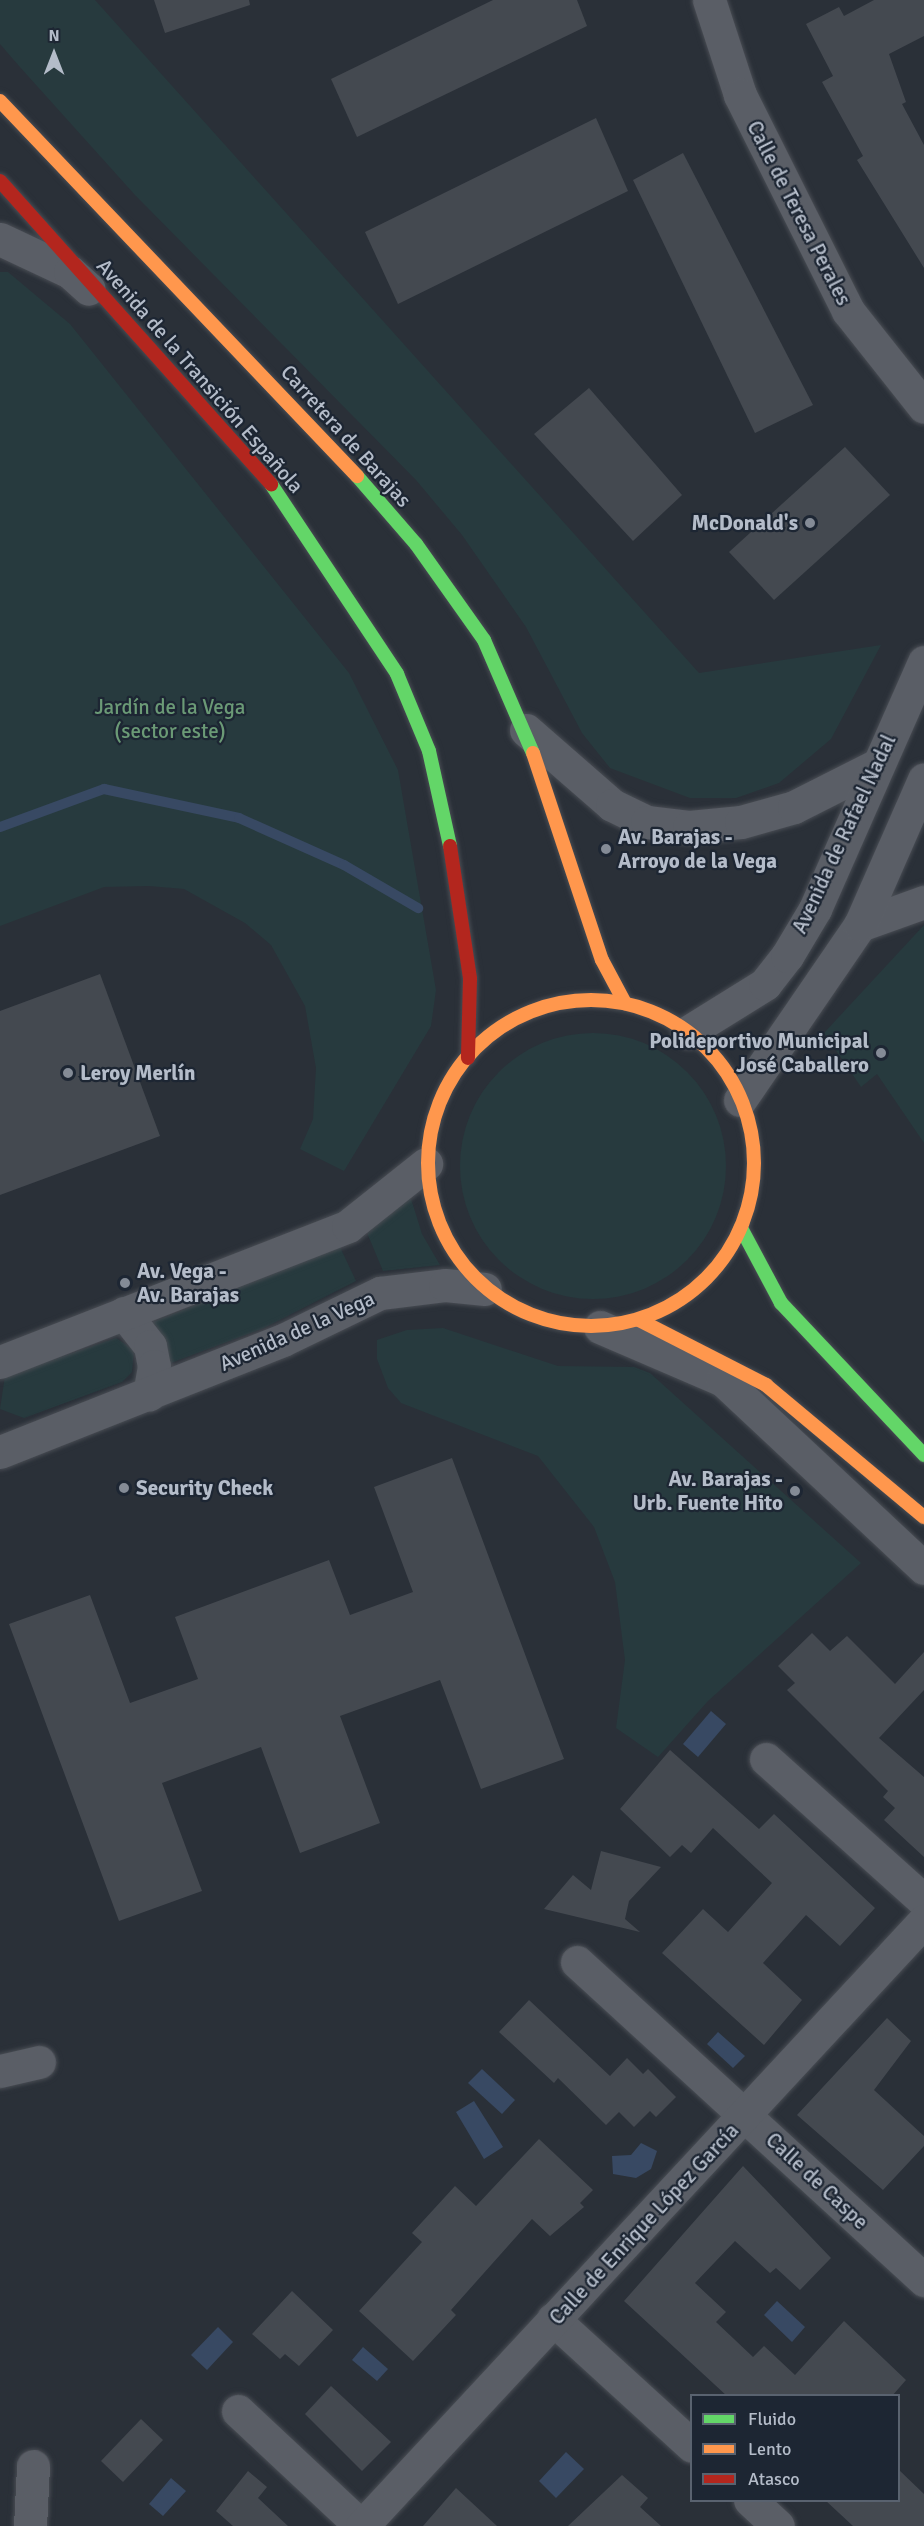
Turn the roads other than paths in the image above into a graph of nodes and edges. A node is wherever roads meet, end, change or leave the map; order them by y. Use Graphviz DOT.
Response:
graph roads {
  1 [pos="709,0"];
  2 [pos="0,101"];
  3 [pos="0,181"];
  4 [pos="0,238"];
  5 [pos="129,324"];
  6 [pos="924,407"];
  7 [pos="924,662"];
  8 [pos="526,730"];
  9 [pos="875,766"];
  10 [pos="924,779"];
  11 [pos="924,902"];
  12 [pos="860,925"];
  13 [pos="625,1003"];
  14 [pos="688,1032"];
  15 [pos="468,1058"];
  16 [pos="740,1100"];
  17 [pos="426,1164"];
  18 [pos="741,1228"];
  19 [pos="485,1289"];
  20 [pos="124,1314"];
  21 [pos="639,1320"];
  22 [pos="600,1327"];
  23 [pos="0,1362"];
  24 [pos="149,1395"];
  25 [pos="7,1442"];
  26 [pos="924,1455"];
  27 [pos="924,1517"];
  28 [pos="924,1568"];
  29 [pos="766,1759"];
  30 [pos="924,1901"];
  31 [pos="924,1921"];
  32 [pos="577,1962"];
  33 [pos="39,2062"];
  34 [pos="0,2071"];
  35 [pos="746,2115"];
  36 [pos="924,2280"];
  37 [pos="553,2319"];
  38 [pos="238,2411"];
  39 [pos="690,2444"];
  40 [pos="33,2466"];
  41 [pos="752,2502"];
  42 [pos="30,2526"];
  43 [pos="362,2526"];
  44 [pos="778,2526"];
  1 -- 6 [label="street, Calle de Teresa Perales"];
  2 -- 8 [label="main road, Carretera de Barajas"];
  3 -- 5 [label="main road, Avenida de la Transición Española"];
  4 -- 5 [label="street"];
  5 -- 15 [label="main road, Avenida de la Transición Española"];
  7 -- 9 [label="street, Avenida de Rafael Nadal"];
  8 -- 9 [label="street"];
  8 -- 13 [label="main road, Carretera de Barajas"];
  9 -- 14 [label="street, Avenida de Rafael Nadal"];
  10 -- 12 [label="street"];
  11 -- 12 [label="street"];
  12 -- 16 [label="street"];
  13 -- 14 [label="main road"];
  13 -- 15 [label="main road"];
  14 -- 16 [label="main road"];
  15 -- 17 [label="main road"];
  16 -- 18 [label="main road"];
  17 -- 19 [label="main road"];
  17 -- 20 [label="street"];
  18 -- 21 [label="main road"];
  18 -- 26 [label="main road"];
  19 -- 22 [label="main road"];
  19 -- 24 [label="street, Avenida de la Vega"];
  20 -- 23 [label="street"];
  20 -- 24 [label="street"];
  21 -- 22 [label="main road"];
  21 -- 27 [label="main road"];
  22 -- 28 [label="street"];
  24 -- 25 [label="street, Avenida de la Vega"];
  29 -- 30 [label="street"];
  31 -- 35 [label="street, Calle de Enrique López García"];
  32 -- 35 [label="street, Calle de Caspe"];
  33 -- 34 [label="street"];
  35 -- 36 [label="street, Calle de Caspe"];
  35 -- 37 [label="street, Calle de Enrique López García"];
  37 -- 39 [label="street"];
  37 -- 43 [label="street, Calle de Enrique López García"];
  38 -- 43 [label="street"];
  40 -- 42 [label="street"];
  41 -- 44 [label="street"];
}
